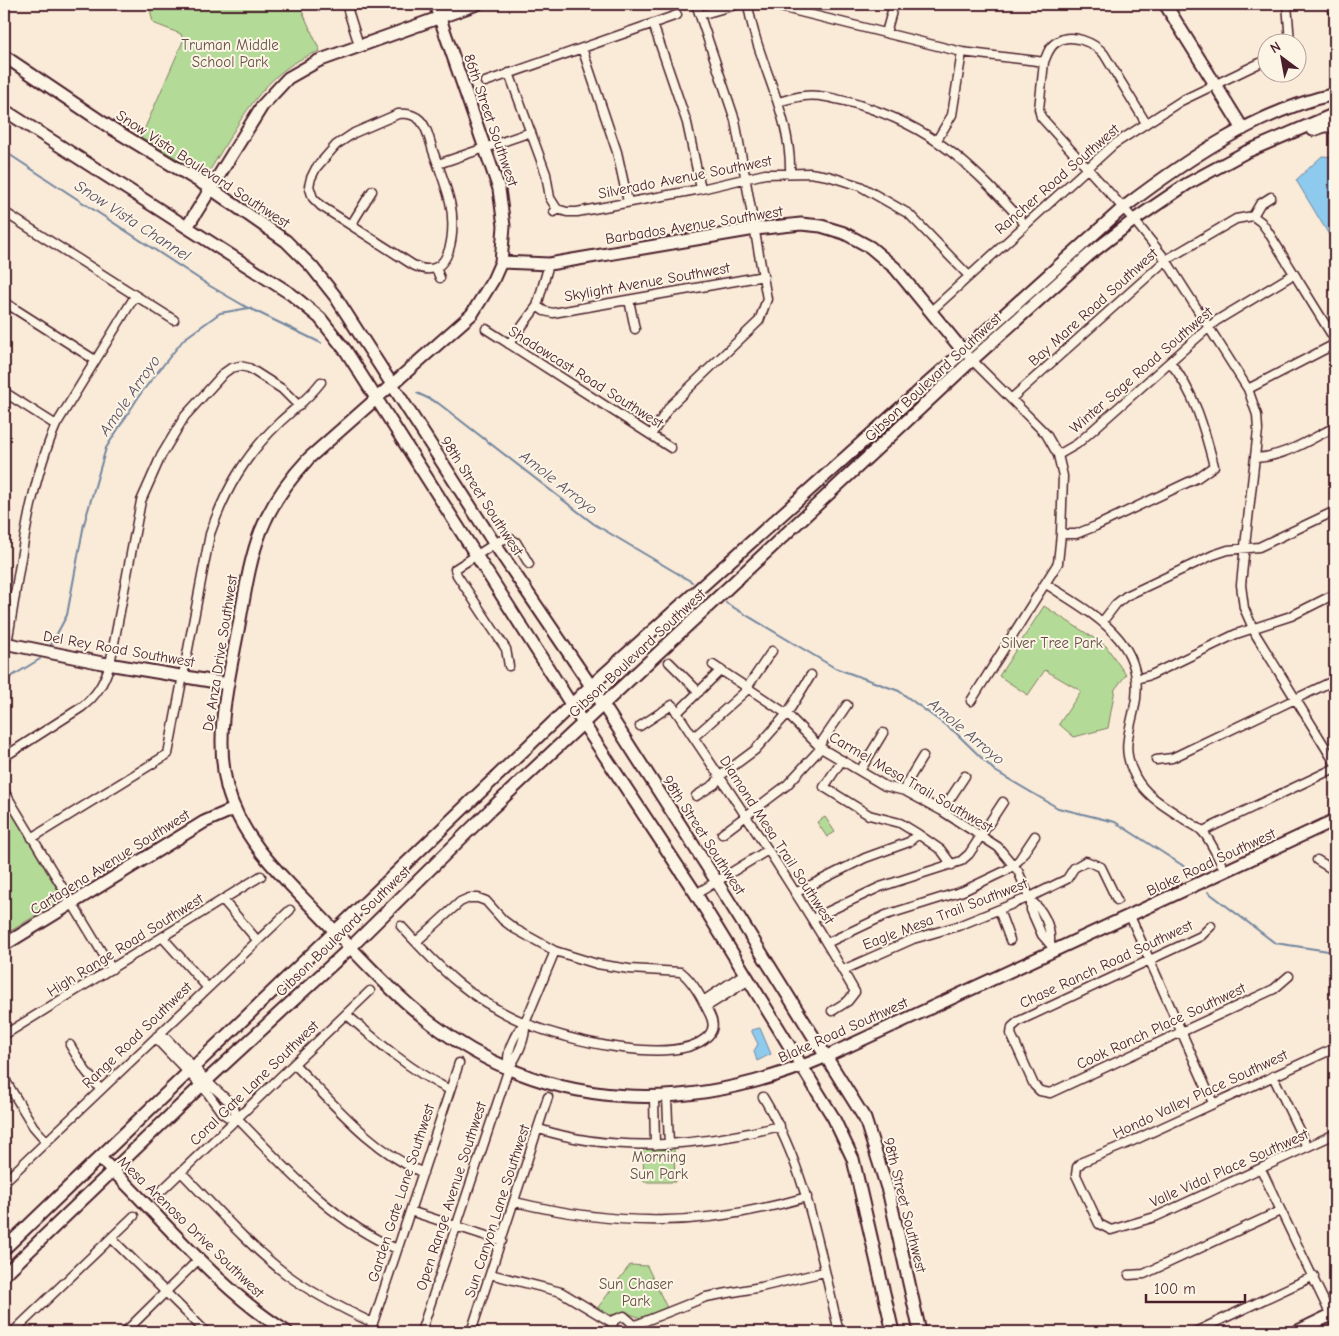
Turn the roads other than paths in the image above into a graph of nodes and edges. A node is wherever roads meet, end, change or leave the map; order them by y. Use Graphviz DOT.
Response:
graph roads {
  1 [pos="346,4"];
  2 [pos="435,4"];
  3 [pos="476,4"];
  4 [pos="696,4"];
  5 [pos="739,4"];
  6 [pos="748,4"];
  7 [pos="768,4"];
  8 [pos="894,4"];
  9 [pos="1166,4"];
  10 [pos="1287,4"];
  11 [pos="1334,4"];
  12 [pos="807,8"];
  13 [pos="1335,11"];
  14 [pos="677,15"];
  15 [pos="700,15"];
  16 [pos="440,16"];
  17 [pos="653,24"];
  18 [pos="1289,32"];
  19 [pos="886,33"];
  20 [pos="359,45"];
  21 [pos="582,48"];
  22 [pos="962,52"];
  23 [pos="4,56"];
  24 [pos="1044,62"];
  25 [pos="1256,65"];
  26 [pos="509,73"];
  27 [pos="485,82"];
  28 [pos="1335,83"];
  29 [pos="1215,84"];
  30 [pos="1335,94"];
  31 [pos="1320,97"];
  32 [pos="778,102"];
  33 [pos="417,106"];
  34 [pos="4,110"];
  35 [pos="1335,114"];
  36 [pos="412,115"];
  37 [pos="1146,123"];
  38 [pos="1335,126"];
  39 [pos="1243,129"];
  40 [pos="530,132"];
  41 [pos="937,140"];
  42 [pos="1262,145"];
  43 [pos="486,148"];
  44 [pos="438,164"];
  45 [pos="1086,168"];
  46 [pos="790,173"];
  47 [pos="747,178"];
  48 [pos="210,188"];
  49 [pos="701,189"];
  50 [pos="310,190"];
  51 [pos="372,191"];
  52 [pos="300,194"];
  53 [pos="1271,197"];
  54 [pos="628,202"];
  55 [pos="1123,208"];
  56 [pos="4,212"];
  57 [pos="1252,216"];
  58 [pos="1134,220"];
  59 [pos="1025,224"];
  60 [pos="351,225"];
  61 [pos="187,227"];
  62 [pos="755,229"];
  63 [pos="1166,260"];
  64 [pos="501,262"];
  65 [pos="549,264"];
  66 [pos="436,268"];
  67 [pos="1294,274"];
  68 [pos="764,276"];
  69 [pos="969,276"];
  70 [pos="440,278"];
  71 [pos="135,296"];
  72 [pos="629,300"];
  73 [pos="4,302"];
  74 [pos="537,306"];
  75 [pos="930,312"];
  76 [pos="174,320"];
  77 [pos="1209,327"];
  78 [pos="635,329"];
  79 [pos="486,330"];
  80 [pos="1335,342"];
  81 [pos="509,344"];
  82 [pos="962,350"];
  83 [pos="95,360"];
  84 [pos="972,360"];
  85 [pos="1170,362"];
  86 [pos="321,382"];
  87 [pos="393,385"];
  88 [pos="1248,389"];
  89 [pos="4,392"];
  90 [pos="1012,398"];
  91 [pos="376,400"];
  92 [pos="299,406"];
  93 [pos="56,425"];
  94 [pos="1335,427"];
  95 [pos="651,434"];
  96 [pos="671,448"];
  97 [pos="1058,455"];
  98 [pos="1256,458"];
  99 [pos="1335,511"];
  100 [pos="1061,534"];
  101 [pos="494,544"];
  102 [pos="1244,548"];
  103 [pos="475,555"];
  104 [pos="529,564"];
  105 [pos="1046,584"];
  106 [pos="1335,594"];
  107 [pos="4,596"];
  108 [pos="15,597"];
  109 [pos="1103,621"];
  110 [pos="1252,628"];
  111 [pos="5,643"];
  112 [pos="772,651"];
  113 [pos="669,662"];
  114 [pos="110,664"];
  115 [pos="713,665"];
  116 [pos="509,666"];
  117 [pos="721,670"];
  118 [pos="810,675"];
  119 [pos="184,676"];
  120 [pos="1136,679"];
  121 [pos="1335,680"];
  122 [pos="228,684"];
  123 [pos="591,686"];
  124 [pos="747,689"];
  125 [pos="699,692"];
  126 [pos="1296,699"];
  127 [pos="971,701"];
  128 [pos="603,705"];
  129 [pos="847,705"];
  130 [pos="572,707"];
  131 [pos="677,713"];
  132 [pos="786,714"];
  133 [pos="583,723"];
  134 [pos="640,726"];
  135 [pos="883,733"];
  136 [pos="694,737"];
  137 [pos="820,747"];
  138 [pos="923,756"];
  139 [pos="4,757"];
  140 [pos="842,760"];
  141 [pos="1156,760"];
  142 [pos="1335,763"];
  143 [pos="1335,768"];
  144 [pos="860,771"];
  145 [pos="720,776"];
  146 [pos="965,776"];
  147 [pos="4,791"];
  148 [pos="906,792"];
  149 [pos="696,796"];
  150 [pos="1003,802"];
  151 [pos="234,808"];
  152 [pos="942,811"];
  153 [pos="746,815"];
  154 [pos="1335,820"];
  155 [pos="1202,831"];
  156 [pos="722,834"];
  157 [pos="918,834"];
  158 [pos="981,836"];
  159 [pos="1035,836"];
  160 [pos="32,838"];
  161 [pos="768,850"];
  162 [pos="1318,860"];
  163 [pos="952,865"];
  164 [pos="1014,865"];
  165 [pos="1225,871"];
  166 [pos="1335,871"];
  167 [pos="261,876"];
  168 [pos="717,882"];
  169 [pos="795,893"];
  170 [pos="696,894"];
  171 [pos="1031,899"];
  172 [pos="223,900"];
  173 [pos="1117,900"];
  174 [pos="72,902"];
  175 [pos="290,910"];
  176 [pos="999,910"];
  177 [pos="1130,916"];
  178 [pos="812,919"];
  179 [pos="401,926"];
  180 [pos="1211,926"];
  181 [pos="163,938"];
  182 [pos="343,939"];
  183 [pos="258,940"];
  184 [pos="1010,940"];
  185 [pos="416,942"];
  186 [pos="827,943"];
  187 [pos="4,945"];
  188 [pos="1052,946"];
  189 [pos="555,951"];
  190 [pos="1149,960"];
  191 [pos="112,969"];
  192 [pos="843,970"];
  193 [pos="747,976"];
  194 [pos="1288,976"];
  195 [pos="207,987"];
  196 [pos="370,991"];
  197 [pos="704,1004"];
  198 [pos="832,1011"];
  199 [pos="346,1014"];
  200 [pos="525,1023"];
  201 [pos="1180,1033"];
  202 [pos="4,1035"];
  203 [pos="157,1036"];
  204 [pos="70,1045"];
  205 [pos="1335,1048"];
  206 [pos="827,1056"];
  207 [pos="459,1063"];
  208 [pos="294,1064"];
  209 [pos="803,1066"];
  210 [pos="509,1068"];
  211 [pos="191,1070"];
  212 [pos="1273,1076"];
  213 [pos="4,1078"];
  214 [pos="204,1083"];
  215 [pos="100,1089"];
  216 [pos="450,1090"];
  217 [pos="1040,1091"];
  218 [pos="548,1097"];
  219 [pos="654,1097"];
  220 [pos="667,1097"];
  221 [pos="763,1097"];
  222 [pos="227,1100"];
  223 [pos="1213,1103"];
  224 [pos="219,1108"];
  225 [pos="237,1118"];
  226 [pos="668,1122"];
  227 [pos="654,1123"];
  228 [pos="780,1126"];
  229 [pos="539,1129"];
  230 [pos="1335,1134"];
  231 [pos="46,1141"];
  232 [pos="655,1145"];
  233 [pos="669,1145"];
  234 [pos="1307,1147"];
  235 [pos="100,1158"];
  236 [pos="1262,1169"];
  237 [pos="114,1171"];
  238 [pos="181,1172"];
  239 [pos="423,1174"];
  240 [pos="4,1182"];
  241 [pos="157,1195"];
  242 [pos="807,1197"];
  243 [pos="514,1202"];
  244 [pos="410,1211"];
  245 [pos="1280,1211"];
  246 [pos="134,1216"];
  247 [pos="456,1225"];
  248 [pos="1104,1228"];
  249 [pos="111,1238"];
  250 [pos="502,1241"];
  251 [pos="4,1249"];
  252 [pos="397,1249"];
  253 [pos="199,1260"];
  254 [pos="824,1272"];
  255 [pos="490,1274"];
  256 [pos="1129,1274"];
  257 [pos="4,1275"];
  258 [pos="1314,1276"];
  259 [pos="166,1293"];
  260 [pos="1333,1320"];
  261 [pos="373,1323"];
  262 [pos="612,1323"];
  263 [pos="632,1329"];
  264 [pos="13,1332"];
  265 [pos="125,1332"];
  266 [pos="206,1332"];
  267 [pos="288,1332"];
  268 [pos="370,1332"];
  269 [pos="420,1332"];
  270 [pos="471,1332"];
  271 [pos="614,1332"];
  272 [pos="839,1332"];
  273 [pos="893,1332"];
  274 [pos="920,1332"];
  275 [pos="1195,1332"];
  276 [pos="1296,1332"];
  1 -- 20 [label="street"];
  2 -- 16 [label="street, 86th Street Southwest"];
  3 -- 16 [label="street"];
  4 -- 15 [label="street"];
  5 -- 15 [label="street"];
  6 -- 32 [label="street"];
  7 -- 12 [label="street"];
  8 -- 19 [label="street"];
  9 -- 29 [label="street"];
  10 -- 18 [label="street"];
  11 -- 13 [label="street"];
  12 -- 19 [label="street"];
  14 -- 17 [label="street"];
  15 -- 47 [label="street"];
  16 -- 20 [label="street"];
  16 -- 43 [label="street, 86th Street Southwest"];
  17 -- 21 [label="street"];
  17 -- 49 [label="street"];
  19 -- 22 [label="street"];
  20 -- 48 [label="street"];
  21 -- 26 [label="street"];
  21 -- 54 [label="street"];
  22 -- 24 [label="street"];
  22 -- 41 [label="street"];
  23 -- 48 [label="street, Snow Vista Boulevard Southwest"];
  24 -- 37 [label="street"];
  24 -- 45 [label="street"];
  25 -- 29 [label="street, Rancher Road Southwest"];
  26 -- 27 [label="street"];
  26 -- 40 [label="street"];
  28 -- 31 [label="street"];
  29 -- 37 [label="street, Rancher Road Southwest"];
  29 -- 39 [label="street"];
  30 -- 31 [label="street, Gibson Boulevard Southwest"];
  31 -- 39 [label="street, Gibson Boulevard Southwest"];
  32 -- 41 [label="street"];
  32 -- 46 [label="street"];
  33 -- 36 [label="street"];
  34 -- 61 [label="street"];
  35 -- 42 [label="street, Gibson Boulevard Southwest"];
  36 -- 44 [label="street"];
  36 -- 50 [label="street"];
  37 -- 45 [label="street, Rancher Road Southwest"];
  38 -- 42 [label="street"];
  39 -- 55 [label="street, Gibson Boulevard Southwest"];
  40 -- 43 [label="street"];
  40 -- 54 [label="street, Silverado Avenue Southwest"];
  41 -- 59 [label="street"];
  42 -- 58 [label="street, Gibson Boulevard Southwest"];
  43 -- 44 [label="street"];
  43 -- 64 [label="street, 86th Street Southwest"];
  44 -- 66 [label="street"];
  45 -- 55 [label="street"];
  45 -- 59 [label="street, Rancher Road Southwest"];
  46 -- 47 [label="street, Silverado Avenue Southwest"];
  46 -- 69 [label="street, Silverado Avenue Southwest"];
  47 -- 49 [label="street, Silverado Avenue Southwest"];
  47 -- 62 [label="street"];
  48 -- 61 [label="street"];
  48 -- 87 [label="street, Snow Vista Boulevard Southwest"];
  49 -- 54 [label="street, Silverado Avenue Southwest"];
  50 -- 52 [label="street"];
  50 -- 60 [label="street"];
  51 -- 60 [label="street"];
  53 -- 57 [label="street, Bay Mare Road Southwest"];
  55 -- 58 [label="street"];
  55 -- 82 [label="street, Gibson Boulevard Southwest"];
  56 -- 71 [label="street"];
  57 -- 63 [label="street, Bay Mare Road Southwest"];
  57 -- 67 [label="street"];
  58 -- 63 [label="street"];
  58 -- 84 [label="street, Gibson Boulevard Southwest"];
  59 -- 69 [label="street, Rancher Road Southwest"];
  60 -- 66 [label="street"];
  61 -- 91 [label="street"];
  62 -- 65 [label="street, Barbados Avenue Southwest"];
  62 -- 68 [label="street"];
  62 -- 75 [label="street, Barbados Avenue Southwest"];
  63 -- 77 [label="street"];
  63 -- 90 [label="street, Bay Mare Road Southwest"];
  64 -- 65 [label="street, Barbados Avenue Southwest"];
  64 -- 87 [label="street, 86th Street Southwest"];
  65 -- 74 [label="street"];
  66 -- 70 [label="street"];
  67 -- 77 [label="street, Winter Sage Road Southwest"];
  67 -- 80 [label="street"];
  68 -- 72 [label="street, Skylight Avenue Southwest"];
  68 -- 95 [label="street"];
  69 -- 75 [label="street, Rancher Road Southwest"];
  71 -- 76 [label="street"];
  71 -- 83 [label="street"];
  72 -- 74 [label="street, Skylight Avenue Southwest"];
  72 -- 78 [label="street"];
  73 -- 83 [label="street"];
  74 -- 81 [label="street"];
  75 -- 82 [label="street, Barbados Avenue Southwest"];
  77 -- 85 [label="street, Winter Sage Road Southwest"];
  77 -- 88 [label="street"];
  79 -- 81 [label="street, Shadowcast Road Southwest"];
  80 -- 88 [label="street"];
  81 -- 95 [label="street, Shadowcast Road Southwest"];
  82 -- 84 [label="street"];
  82 -- 123 [label="street, Gibson Boulevard Southwest"];
  83 -- 93 [label="street"];
  84 -- 90 [label="street"];
  84 -- 128 [label="street, Gibson Boulevard Southwest"];
  85 -- 97 [label="street, Winter Sage Road Southwest"];
  85 -- 100 [label="street"];
  86 -- 92 [label="street"];
  87 -- 91 [label="street, De Anza Drive Southwest"];
  87 -- 101 [label="street, 98th Street Southwest"];
  88 -- 98 [label="street"];
  89 -- 93 [label="street"];
  90 -- 97 [label="street"];
  91 -- 103 [label="street"];
  91 -- 122 [label="street, De Anza Drive Southwest"];
  92 -- 114 [label="street"];
  92 -- 119 [label="street"];
  93 -- 108 [label="street"];
  94 -- 98 [label="street"];
  95 -- 96 [label="street, Shadowcast Road Southwest"];
  97 -- 100 [label="street"];
  98 -- 102 [label="street"];
  99 -- 102 [label="street"];
  100 -- 105 [label="street"];
  101 -- 103 [label="street"];
  101 -- 104 [label="street"];
  101 -- 123 [label="street, 98th Street Southwest"];
  102 -- 109 [label="street"];
  102 -- 110 [label="street"];
  103 -- 116 [label="street"];
  103 -- 130 [label="street"];
  105 -- 109 [label="street"];
  105 -- 127 [label="street"];
  106 -- 110 [label="street"];
  107 -- 108 [label="street"];
  108 -- 111 [label="street"];
  109 -- 120 [label="street"];
  110 -- 120 [label="street"];
  110 -- 126 [label="street"];
  111 -- 114 [label="street, Del Rey Road Southwest"];
  112 -- 124 [label="street"];
  113 -- 125 [label="street"];
  114 -- 119 [label="street, Del Rey Road Southwest"];
  114 -- 139 [label="street"];
  115 -- 117 [label="street, Carmel Mesa Trail Southwest"];
  117 -- 124 [label="street, Carmel Mesa Trail Southwest"];
  117 -- 125 [label="street"];
  118 -- 132 [label="street"];
  119 -- 122 [label="street, Del Rey Road Southwest"];
  119 -- 160 [label="street"];
  120 -- 155 [label="street"];
  121 -- 126 [label="street"];
  122 -- 151 [label="street, De Anza Drive Southwest"];
  123 -- 128 [label="street, 98th Street Southwest"];
  123 -- 130 [label="street, Gibson Boulevard Southwest"];
  124 -- 132 [label="street, Carmel Mesa Trail Southwest"];
  124 -- 136 [label="street"];
  125 -- 131 [label="street"];
  126 -- 141 [label="street"];
  126 -- 142 [label="street"];
  128 -- 133 [label="street, Gibson Boulevard Southwest"];
  128 -- 168 [label="street, 98th Street Southwest"];
  129 -- 137 [label="street"];
  130 -- 133 [label="street"];
  130 -- 182 [label="street, Gibson Boulevard Southwest"];
  131 -- 134 [label="street, Diamond Mesa Trail Southwest"];
  131 -- 136 [label="street, Diamond Mesa Trail Southwest"];
  132 -- 137 [label="street, Carmel Mesa Trail Southwest"];
  132 -- 145 [label="street"];
  133 -- 170 [label="street"];
  133 -- 182 [label="street, Gibson Boulevard Southwest"];
  135 -- 144 [label="street"];
  136 -- 145 [label="street, Diamond Mesa Trail Southwest"];
  137 -- 140 [label="street, Carmel Mesa Trail Southwest"];
  137 -- 153 [label="street"];
  138 -- 148 [label="street"];
  140 -- 144 [label="street, Carmel Mesa Trail Southwest"];
  140 -- 157 [label="street"];
  143 -- 155 [label="street"];
  144 -- 148 [label="street, Carmel Mesa Trail Southwest"];
  145 -- 149 [label="street"];
  145 -- 153 [label="street, Diamond Mesa Trail Southwest"];
  146 -- 152 [label="street"];
  147 -- 160 [label="street"];
  148 -- 152 [label="street, Carmel Mesa Trail Southwest"];
  150 -- 158 [label="street"];
  151 -- 174 [label="street, Cartagena Avenue Southwest"];
  151 -- 182 [label="street, De Anza Drive Southwest"];
  152 -- 158 [label="street, Carmel Mesa Trail Southwest"];
  153 -- 156 [label="street"];
  153 -- 161 [label="street, Diamond Mesa Trail Southwest"];
  154 -- 165 [label="street, Blake Road Southwest"];
  155 -- 165 [label="street"];
  157 -- 163 [label="street"];
  157 -- 169 [label="street"];
  158 -- 163 [label="street"];
  158 -- 164 [label="street, Carmel Mesa Trail Southwest"];
  159 -- 164 [label="street"];
  160 -- 174 [label="street"];
  161 -- 168 [label="street"];
  161 -- 169 [label="street, Diamond Mesa Trail Southwest"];
  162 -- 166 [label="street"];
  163 -- 178 [label="street"];
  164 -- 171 [label="street, Carmel Mesa Trail Southwest"];
  164 -- 186 [label="street"];
  165 -- 177 [label="street, Blake Road Southwest"];
  167 -- 172 [label="street, High Range Road Southwest"];
  168 -- 170 [label="street"];
  168 -- 206 [label="street, 98th Street Southwest"];
  169 -- 178 [label="street, Diamond Mesa Trail Southwest"];
  170 -- 193 [label="street"];
  171 -- 173 [label="street, Eagle Mesa Trail Southwest"];
  171 -- 176 [label="street, Eagle Mesa Trail Southwest"];
  171 -- 188 [label="street, Carmel Mesa Trail Southwest"];
  172 -- 181 [label="street, High Range Road Southwest"];
  172 -- 183 [label="street"];
  174 -- 187 [label="street, Cartagena Avenue Southwest"];
  174 -- 191 [label="street"];
  175 -- 183 [label="street, Range Road Southwest"];
  176 -- 184 [label="street"];
  176 -- 192 [label="street, Eagle Mesa Trail Southwest"];
  177 -- 188 [label="street, Blake Road Southwest"];
  177 -- 190 [label="street"];
  178 -- 186 [label="street, Diamond Mesa Trail Southwest"];
  179 -- 185 [label="street"];
  180 -- 190 [label="street, Chase Ranch Road Southwest"];
  181 -- 191 [label="street, High Range Road Southwest"];
  181 -- 195 [label="street"];
  182 -- 210 [label="street, Blake Road Southwest"];
  182 -- 211 [label="street, Gibson Boulevard Southwest"];
  182 -- 214 [label="street, Gibson Boulevard Southwest"];
  183 -- 195 [label="street, Range Road Southwest"];
  185 -- 189 [label="street"];
  185 -- 200 [label="street"];
  186 -- 192 [label="street, Diamond Mesa Trail Southwest"];
  188 -- 206 [label="street, Blake Road Southwest"];
  189 -- 197 [label="street"];
  189 -- 200 [label="street, Open Range Avenue Southwest"];
  190 -- 201 [label="street"];
  190 -- 217 [label="street, Chase Ranch Road Southwest"];
  191 -- 202 [label="street, High Range Road Southwest"];
  192 -- 198 [label="street, Diamond Mesa Trail Southwest"];
  193 -- 197 [label="street"];
  193 -- 209 [label="street"];
  194 -- 201 [label="street, Cook Ranch Place Southwest"];
  195 -- 203 [label="street, Range Road Southwest"];
  196 -- 199 [label="street, Coral Gate Lane Southwest"];
  197 -- 200 [label="street"];
  199 -- 208 [label="street, Coral Gate Lane Southwest"];
  199 -- 216 [label="street"];
  200 -- 210 [label="street, Open Range Avenue Southwest"];
  201 -- 217 [label="street, Cook Ranch Place Southwest"];
  201 -- 223 [label="street"];
  203 -- 211 [label="street"];
  203 -- 215 [label="street, Range Road Southwest"];
  204 -- 215 [label="street"];
  205 -- 212 [label="street, Hondo Valley Place Southwest"];
  206 -- 209 [label="street, Blake Road Southwest"];
  206 -- 274 [label="street, 98th Street Southwest"];
  207 -- 216 [label="street, Garden Gate Lane Southwest"];
  208 -- 225 [label="street, Coral Gate Lane Southwest"];
  208 -- 239 [label="street"];
  209 -- 220 [label="street, Blake Road Southwest"];
  209 -- 273 [label="street"];
  210 -- 219 [label="street, Blake Road Southwest"];
  210 -- 247 [label="street, Open Range Avenue Southwest"];
  211 -- 214 [label="street"];
  211 -- 235 [label="street, Gibson Boulevard Southwest"];
  212 -- 223 [label="street, Hondo Valley Place Southwest"];
  212 -- 234 [label="street"];
  213 -- 231 [label="street"];
  214 -- 222 [label="street"];
  214 -- 224 [label="street"];
  214 -- 237 [label="street, Gibson Boulevard Southwest"];
  215 -- 231 [label="street, Range Road Southwest"];
  216 -- 239 [label="street, Garden Gate Lane Southwest"];
  218 -- 229 [label="street, Sun Canyon Lane Southwest"];
  219 -- 220 [label="street, Blake Road Southwest"];
  219 -- 227 [label="street"];
  220 -- 226 [label="street"];
  221 -- 228 [label="street"];
  222 -- 224 [label="street"];
  222 -- 225 [label="street"];
  223 -- 248 [label="street, Hondo Valley Place Southwest"];
  224 -- 225 [label="street"];
  225 -- 238 [label="street, Coral Gate Lane Southwest"];
  225 -- 252 [label="street"];
  226 -- 227 [label="street"];
  226 -- 233 [label="street"];
  227 -- 232 [label="street"];
  228 -- 233 [label="street"];
  228 -- 242 [label="street"];
  229 -- 232 [label="street"];
  229 -- 243 [label="street, Sun Canyon Lane Southwest"];
  230 -- 234 [label="street, Valle Vidal Place Southwest"];
  231 -- 240 [label="street, Range Road Southwest"];
  232 -- 233 [label="street"];
  234 -- 236 [label="street, Valle Vidal Place Southwest"];
  235 -- 237 [label="street, Mesa Arenoso Drive Southwest"];
  235 -- 251 [label="street, Gibson Boulevard Southwest"];
  236 -- 245 [label="street"];
  236 -- 248 [label="street, Valle Vidal Place Southwest"];
  237 -- 253 [label="street, Mesa Arenoso Drive Southwest"];
  237 -- 257 [label="street, Gibson Boulevard Southwest"];
  238 -- 241 [label="street, Coral Gate Lane Southwest"];
  238 -- 261 [label="street"];
  239 -- 244 [label="street, Garden Gate Lane Southwest"];
  242 -- 243 [label="street"];
  242 -- 254 [label="street"];
  243 -- 250 [label="street, Sun Canyon Lane Southwest"];
  244 -- 247 [label="street"];
  244 -- 252 [label="street, Garden Gate Lane Southwest"];
  245 -- 256 [label="street"];
  245 -- 258 [label="street"];
  246 -- 249 [label="street"];
  247 -- 250 [label="street"];
  247 -- 269 [label="street, Open Range Avenue Southwest"];
  249 -- 259 [label="street"];
  249 -- 264 [label="street"];
  250 -- 255 [label="street, Sun Canyon Lane Southwest"];
  252 -- 261 [label="street, Garden Gate Lane Southwest"];
  253 -- 259 [label="street"];
  253 -- 267 [label="street, Mesa Arenoso Drive Southwest"];
  254 -- 263 [label="street"];
  254 -- 272 [label="street"];
  255 -- 262 [label="street"];
  255 -- 270 [label="street, Sun Canyon Lane Southwest"];
  258 -- 260 [label="street"];
  258 -- 275 [label="street"];
  259 -- 265 [label="street"];
  259 -- 266 [label="street"];
  260 -- 276 [label="street"];
  261 -- 268 [label="street, Garden Gate Lane Southwest"];
  262 -- 263 [label="street"];
  262 -- 271 [label="street"];
}
